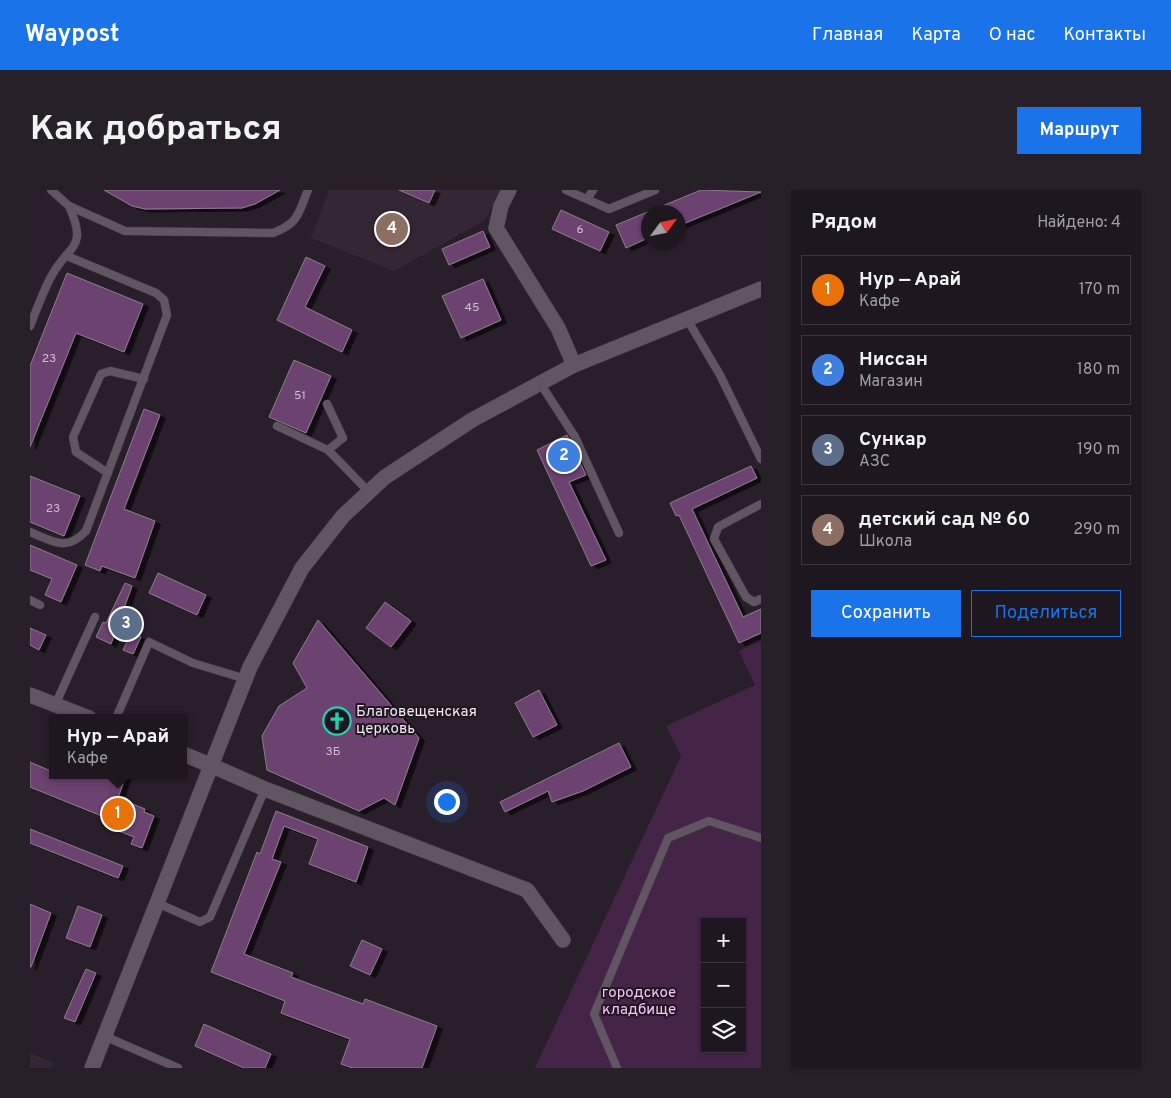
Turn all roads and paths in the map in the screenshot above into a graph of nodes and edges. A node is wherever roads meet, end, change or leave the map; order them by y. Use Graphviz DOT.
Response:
graph roads {
  1 [pos="51,190"];
  2 [pos="308,190"];
  3 [pos="509,190"];
  4 [pos="566,190"];
  5 [pos="593,190"];
  6 [pos="655,190"];
  7 [pos="587,199"];
  8 [pos="69,206"];
  9 [pos="67,256"];
  10 [pos="761,289"];
  11 [pos="687,319"];
  12 [pos="30,326"];
  13 [pos="574,365"];
  14 [pos="144,379"];
  15 [pos="540,383"];
  16 [pos="327,404"];
  17 [pos="277,426"];
  18 [pos="328,450"];
  19 [pos="761,459"];
  20 [pos="108,474"];
  21 [pos="368,492"];
  22 [pos="761,504"];
  23 [pos="30,532"];
  24 [pos="619,533"];
  25 [pos="761,599"];
  26 [pos="30,600"];
  27 [pos="40,606"];
  28 [pos="95,617"];
  29 [pos="246,679"];
  30 [pos="30,695"];
  31 [pos="55,705"];
  32 [pos="79,714"];
  33 [pos="118,714"];
  34 [pos="187,756"];
  35 [pos="210,765"];
  36 [pos="265,789"];
  37 [pos="761,838"];
  38 [pos="157,903"];
  39 [pos="563,940"];
  40 [pos="104,1036"];
  41 [pos="92,1068"];
  42 [pos="178,1068"];
  43 [pos="617,1068"];
  1 -- 8 [label="lane"];
  2 -- 8 [label="lane"];
  3 -- 13 [label="main road"];
  4 -- 7 [label="lane"];
  5 -- 7 [label="lane"];
  6 -- 7 [label="lane"];
  8 -- 9 [label="lane"];
  9 -- 12 [label="lane"];
  9 -- 14 [label="lane"];
  10 -- 11 [label="main road"];
  11 -- 13 [label="main road"];
  11 -- 19 [label="lane"];
  13 -- 15 [label="main road"];
  14 -- 20 [label="lane"];
  14 -- 20 [label="lane"];
  15 -- 21 [label="main road"];
  15 -- 24 [label="lane"];
  16 -- 18 [label="lane"];
  17 -- 18 [label="lane"];
  18 -- 21 [label="lane"];
  20 -- 23 [label="lane"];
  21 -- 29 [label="main road"];
  22 -- 25 [label="lane"];
  26 -- 27 [label="lane"];
  28 -- 31 [label="lane"];
  29 -- 33 [label="lane"];
  29 -- 35 [label="main road"];
  30 -- 31 [label="main road"];
  31 -- 32 [label="main road"];
  34 -- 35 [label="main road"];
  35 -- 36 [label="main road"];
  35 -- 38 [label="main road"];
  36 -- 38 [label="lane"];
  36 -- 39 [label="main road"];
  37 -- 43 [label="lane"];
  38 -- 40 [label="main road"];
  40 -- 41 [label="main road"];
  40 -- 42 [label="lane"];
}
